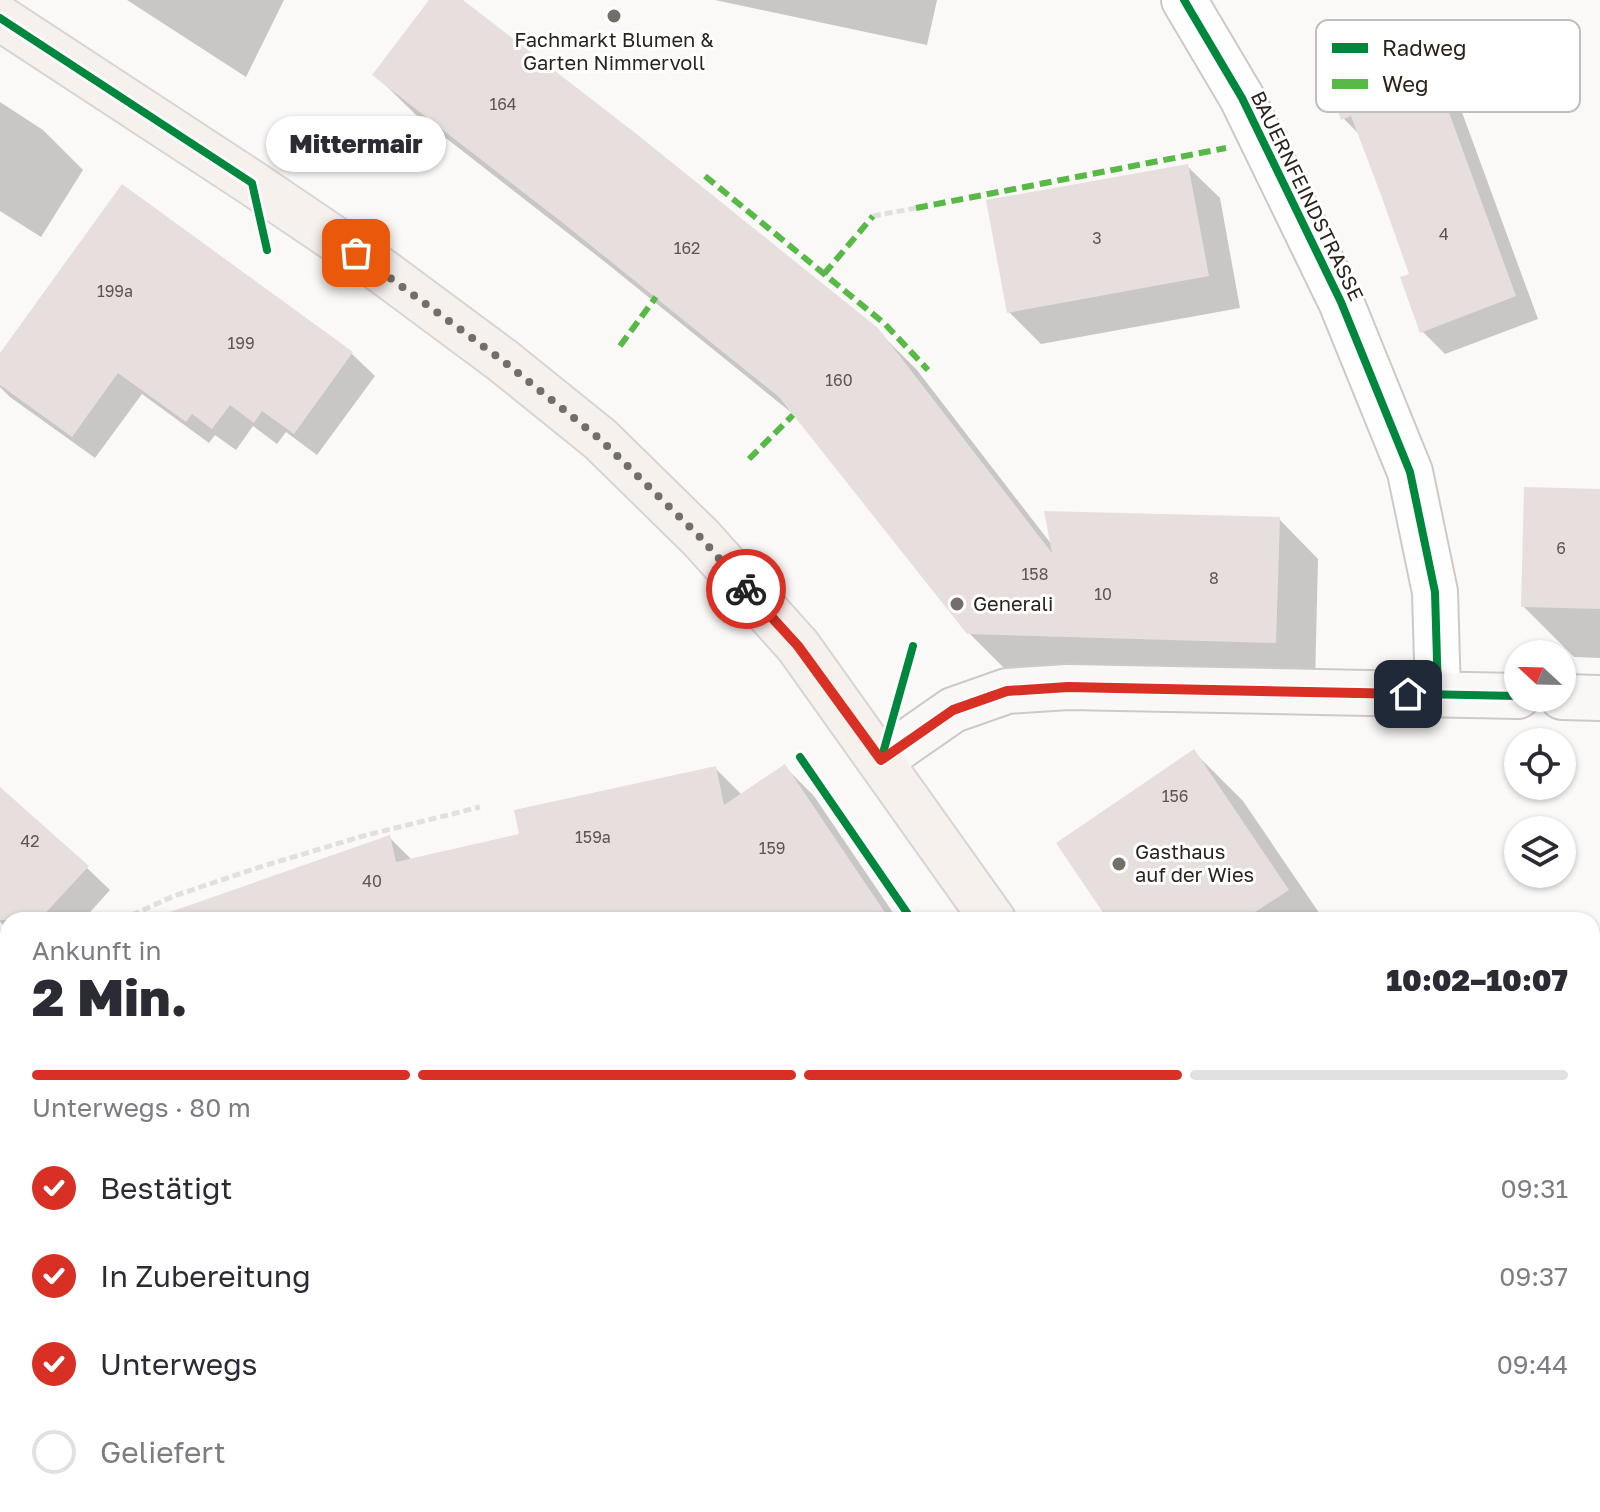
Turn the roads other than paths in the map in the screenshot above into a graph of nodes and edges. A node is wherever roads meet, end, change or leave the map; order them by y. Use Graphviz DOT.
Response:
graph roads {
  1 [pos="1184,0"];
  2 [pos="0,18"];
  3 [pos="1438,694"];
  4 [pos="1504,696"];
  5 [pos="1576,697"];
  6 [pos="1600,698"];
  7 [pos="881,760"];
  8 [pos="987,912"];
  1 -- 3 [label="street, BAUERNFEINDSTRASSE"];
  2 -- 7 [label="main road"];
  3 -- 4 [label="street"];
  3 -- 7 [label="street"];
  5 -- 6 [label="street"];
  7 -- 8 [label="main road"];
}
